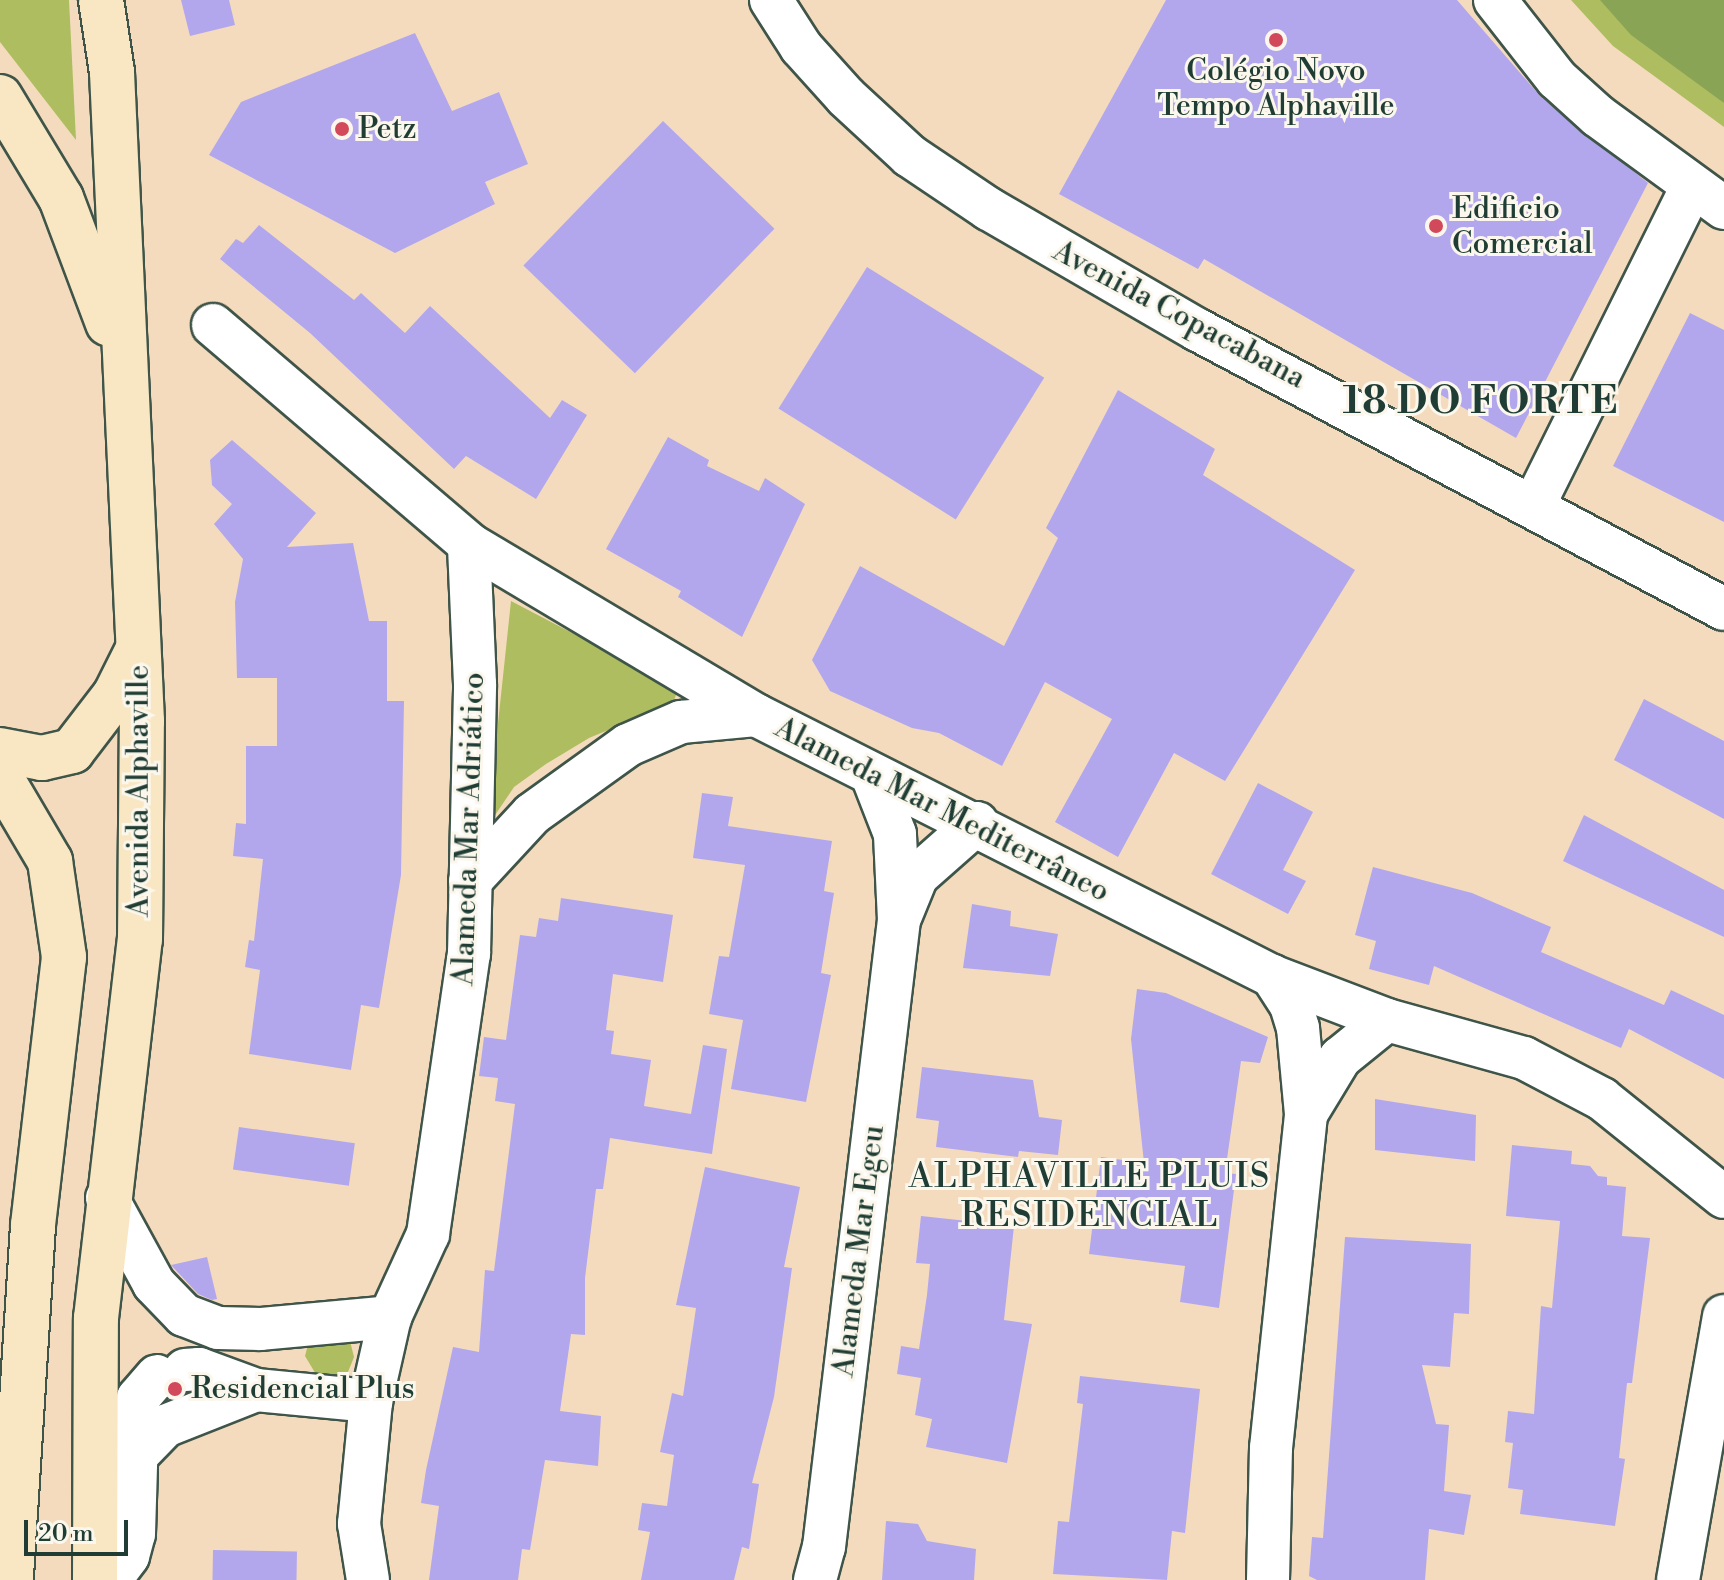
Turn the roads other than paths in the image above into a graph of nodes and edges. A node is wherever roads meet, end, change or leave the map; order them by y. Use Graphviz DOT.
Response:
graph roads {
  1 [pos="101,0"];
  2 [pos="771,0"];
  3 [pos="1495,0"];
  4 [pos="0,97"];
  5 [pos="1708,198"];
  6 [pos="213,325"];
  7 [pos="121,359"];
  8 [pos="1533,507"];
  9 [pos="469,544"];
  10 [pos="1724,609"];
  11 [pos="138,649"];
  12 [pos="756,715"];
  13 [pos="0,750"];
  14 [pos="872,775"];
  15 [pos="0,776"];
  16 [pos="977,823"];
  17 [pos="470,881"];
  18 [pos="899,920"];
  19 [pos="1272,976"];
  20 [pos="1387,1020"];
  21 [pos="1306,1114"];
  22 [pos="1724,1197"];
  23 [pos="107,1198"];
  24 [pos="1724,1316"];
  25 [pos="390,1317"];
  26 [pos="280,1326"];
  27 [pos="265,1391"];
  28 [pos="371,1401"];
  29 [pos="135,1457"];
  30 [pos="11,1580"];
  31 [pos="95,1580"];
  32 [pos="110,1580"];
  33 [pos="368,1580"];
  34 [pos="815,1580"];
  35 [pos="1268,1580"];
  36 [pos="1678,1580"];
  1 -- 7 [label="main road, Avenida Alphaville"];
  2 -- 8 [label="street, Avenida Copacabana"];
  3 -- 5 [label="street"];
  4 -- 7 [label="main road"];
  5 -- 8 [label="street"];
  6 -- 9 [label="street, Alameda Mar Mediterrâneo"];
  7 -- 11 [label="main road, Avenida Alphaville"];
  8 -- 10 [label="street, Avenida Copacabana"];
  9 -- 12 [label="street, Alameda Mar Mediterrâneo"];
  9 -- 17 [label="street, Alameda Mar Adriático"];
  11 -- 13 [label="main road"];
  11 -- 23 [label="main road, Avenida Alphaville"];
  12 -- 14 [label="street, Alameda Mar Mediterrâneo"];
  12 -- 17 [label="street"];
  14 -- 16 [label="street, Alameda Mar Mediterrâneo"];
  14 -- 18 [label="street, Alameda Mar Egeu"];
  15 -- 30 [label="main road"];
  16 -- 18 [label="street, Alameda Mar Egeu"];
  16 -- 19 [label="street, Alameda Mar Mediterrâneo"];
  17 -- 25 [label="street, Alameda Mar Adriático"];
  18 -- 34 [label="street, Alameda Mar Egeu"];
  19 -- 20 [label="street, Alameda Mar Mediterrâneo"];
  19 -- 21 [label="street"];
  20 -- 21 [label="street"];
  20 -- 22 [label="street, Alameda Mar Mediterrâneo"];
  21 -- 35 [label="street"];
  23 -- 26 [label="street"];
  23 -- 31 [label="main road, Avenida Alphaville"];
  24 -- 36 [label="street"];
  25 -- 26 [label="street"];
  25 -- 28 [label="street, Alameda Mar Adriático"];
  26 -- 27 [label="street"];
  27 -- 28 [label="street"];
  27 -- 29 [label="street"];
  27 -- 29 [label="street"];
  28 -- 33 [label="street, Alameda Mar Adriático"];
  29 -- 32 [label="street"];
}
